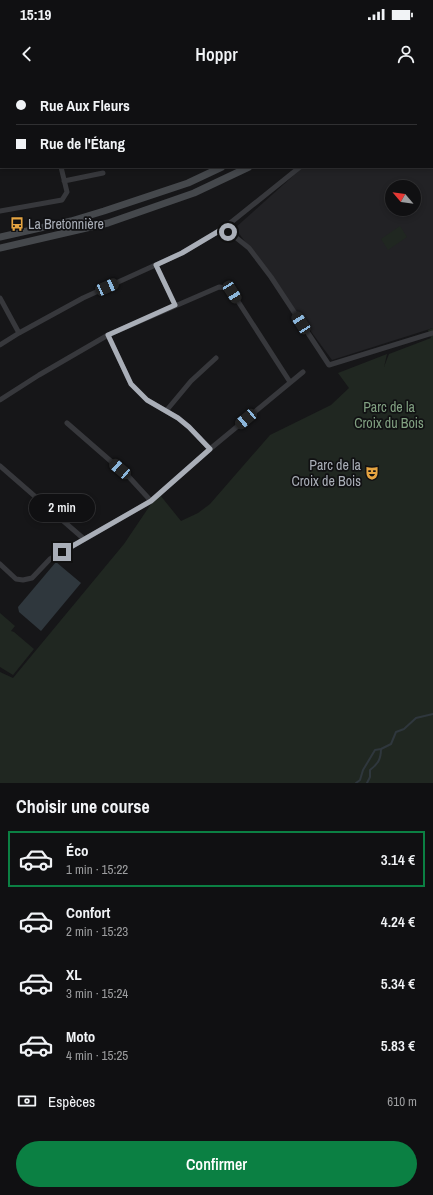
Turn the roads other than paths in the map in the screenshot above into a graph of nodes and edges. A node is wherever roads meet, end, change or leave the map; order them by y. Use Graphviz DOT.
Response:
graph roads {
  1 [pos="61,168"];
  2 [pos="220,168"];
  3 [pos="247,168"];
  4 [pos="299,168"];
  5 [pos="103,173"];
  6 [pos="64,181"];
  7 [pos="0,211"];
  8 [pos="224,228"];
  9 [pos="0,237"];
  10 [pos="0,248"];
  11 [pos="156,265"];
  12 [pos="0,298"];
  13 [pos="175,305"];
  14 [pos="19,333"];
  15 [pos="433,333"];
  16 [pos="108,335"];
  17 [pos="0,346"];
  18 [pos="216,358"];
  19 [pos="303,372"];
  20 [pos="290,382"];
  21 [pos="0,400"];
  22 [pos="166,411"];
  23 [pos="67,423"];
  24 [pos="210,449"];
  25 [pos="0,466"];
  26 [pos="151,501"];
  27 [pos="84,539"];
  28 [pos="0,564"];
  1 -- 6 [label="street"];
  2 -- 9 [label="main road"];
  3 -- 10 [label="main road"];
  4 -- 8 [label="street"];
  5 -- 6 [label="street"];
  6 -- 7 [label="street"];
  8 -- 11 [label="street"];
  8 -- 15 [label="street"];
  11 -- 13 [label="street"];
  11 -- 14 [label="street"];
  12 -- 14 [label="street"];
  13 -- 16 [label="street"];
  13 -- 20 [label="street"];
  14 -- 17 [label="street"];
  16 -- 21 [label="street"];
  16 -- 22 [label="street"];
  18 -- 22 [label="street"];
  19 -- 20 [label="street"];
  20 -- 24 [label="street"];
  22 -- 24 [label="street"];
  23 -- 26 [label="street"];
  24 -- 26 [label="street"];
  25 -- 27 [label="street"];
  26 -- 27 [label="street"];
  27 -- 28 [label="street"];
}
